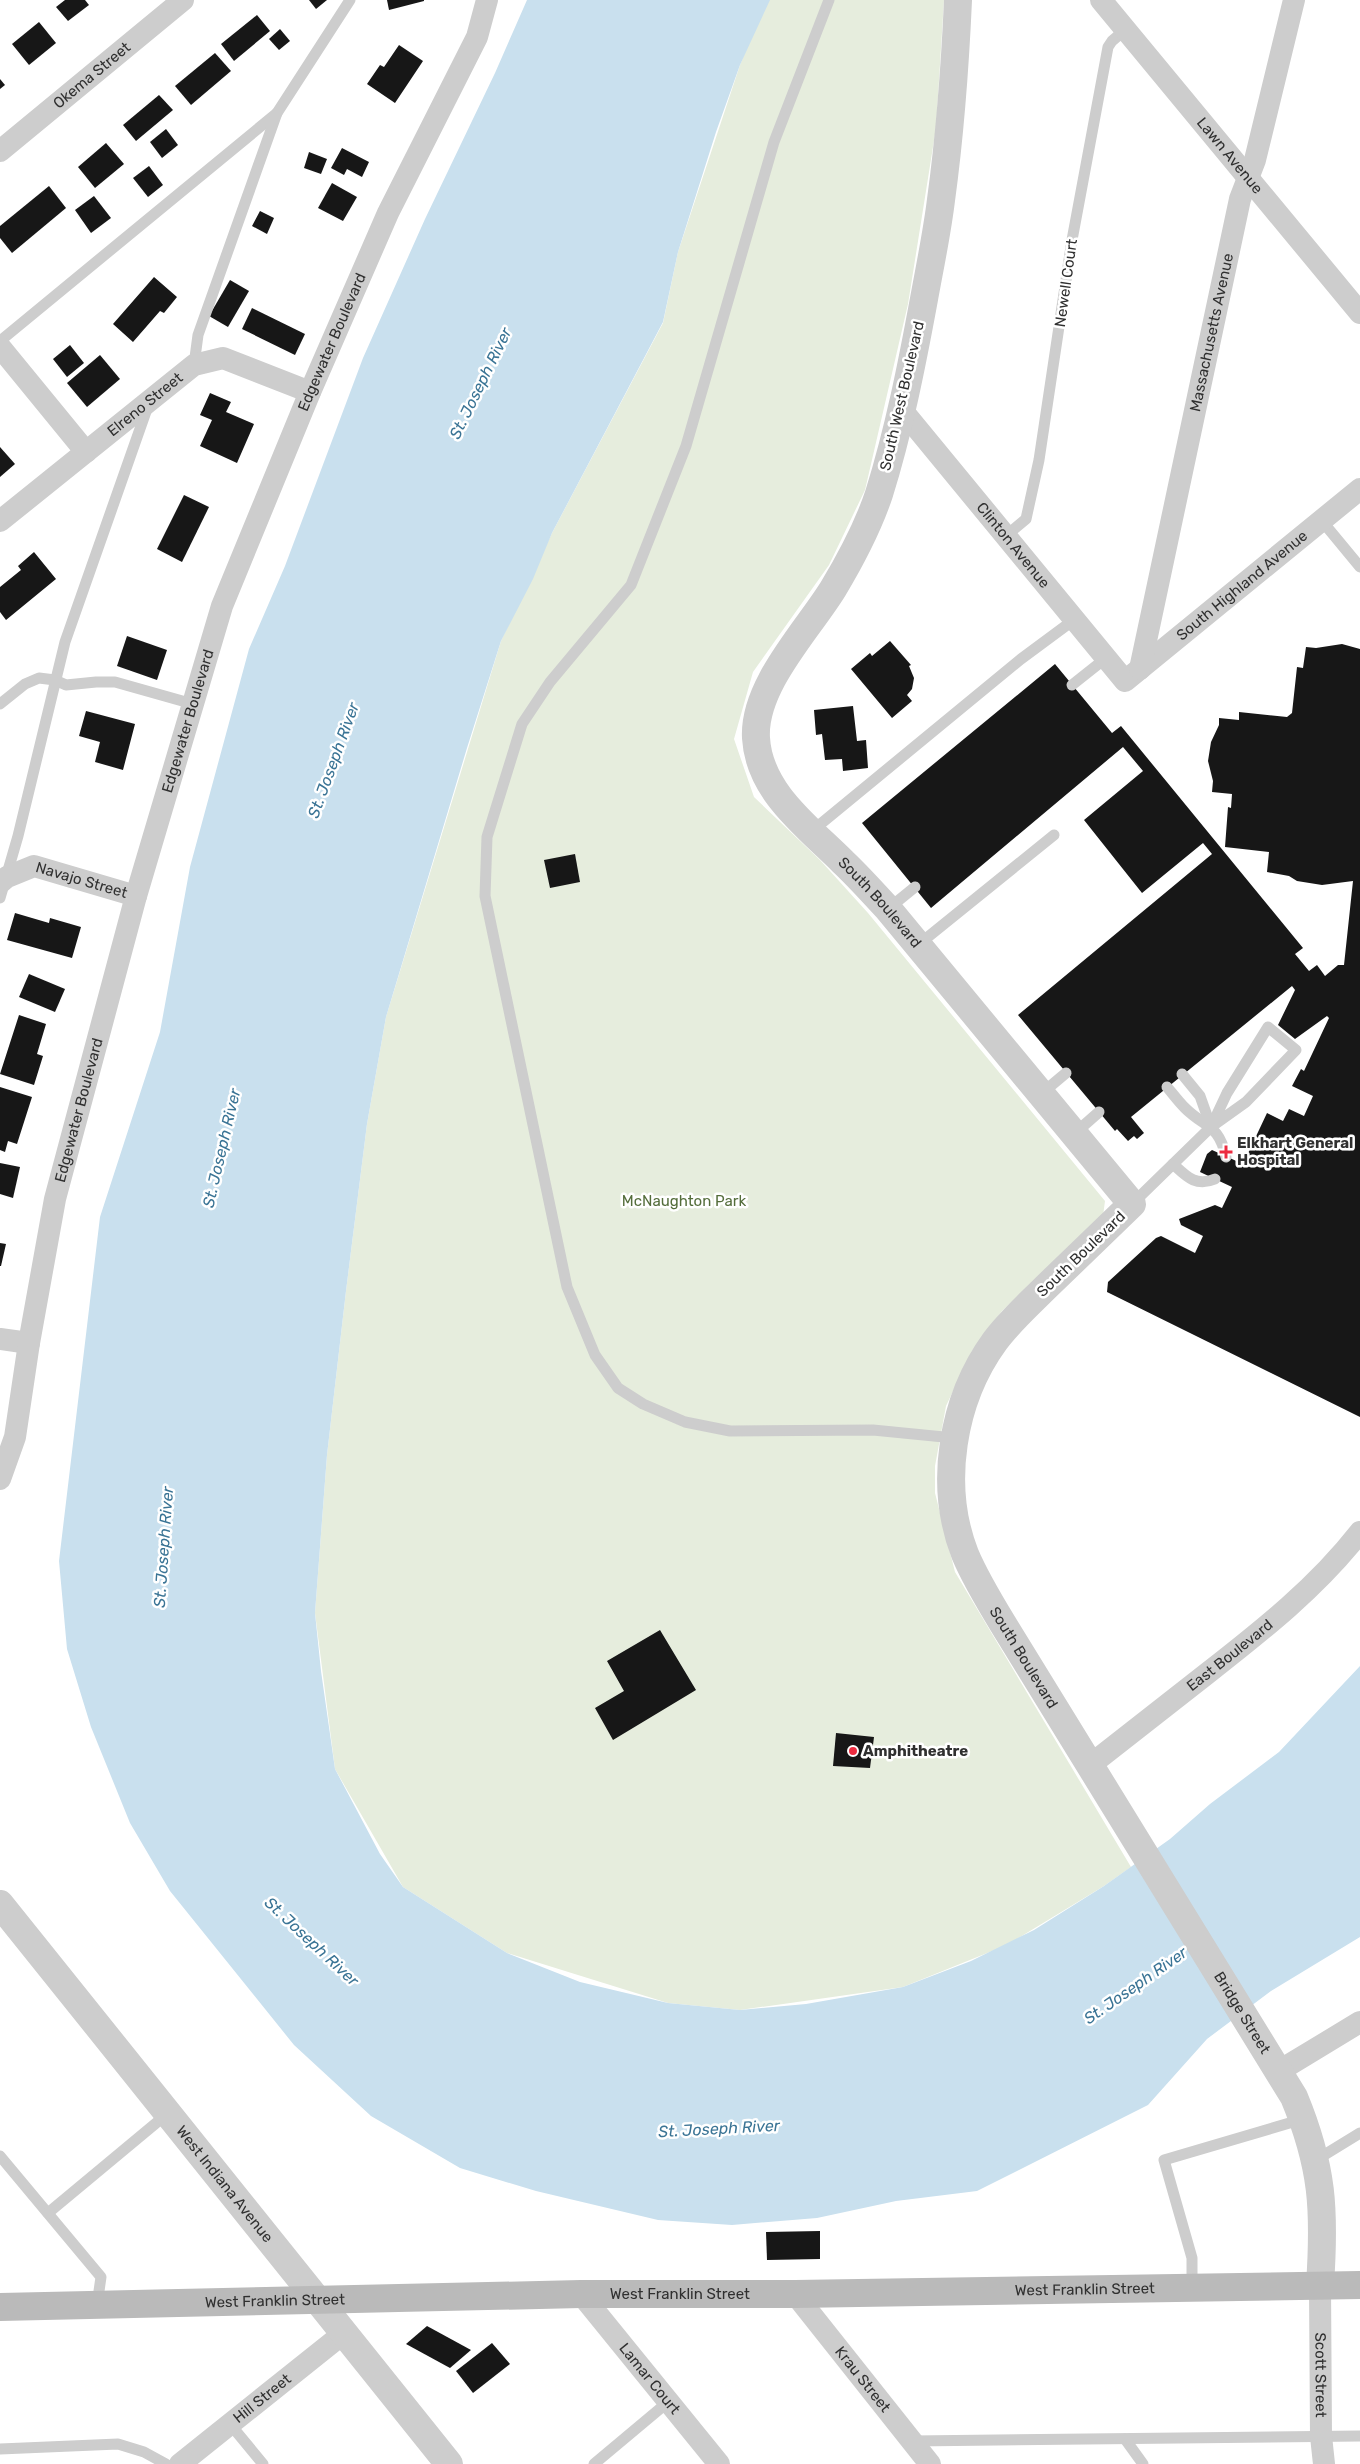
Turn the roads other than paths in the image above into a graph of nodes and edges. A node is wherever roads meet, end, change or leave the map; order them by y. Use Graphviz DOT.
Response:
graph roads {
  1 [pos="183,0"];
  2 [pos="350,0"];
  3 [pos="487,0"];
  4 [pos="829,0"];
  5 [pos="958,0"];
  6 [pos="1101,0"];
  7 [pos="1294,0"];
  8 [pos="1126,29"];
  9 [pos="277,113"];
  10 [pos="0,151"];
  11 [pos="1249,177"];
  12 [pos="1360,313"];
  13 [pos="0,341"];
  14 [pos="0,347"];
  15 [pos="194,364"];
  16 [pos="310,392"];
  17 [pos="150,400"];
  18 [pos="902,410"];
  19 [pos="86,452"];
  20 [pos="1360,489"];
  21 [pos="1322,521"];
  22 [pos="0,522"];
  23 [pos="1007,535"];
  24 [pos="1360,567"];
  25 [pos="1075,619"];
  26 [pos="1106,658"];
  27 [pos="1132,675"];
  28 [pos="55,680"];
  29 [pos="1072,685"];
  30 [pos="0,704"];
  31 [pos="193,704"];
  32 [pos="760,761"];
  33 [pos="812,831"];
  34 [pos="1054,835"];
  35 [pos="2,886"];
  36 [pos="915,887"];
  37 [pos="136,896"];
  38 [pos="888,909"];
  39 [pos="918,946"];
  40 [pos="1066,1073"];
  41 [pos="1182,1074"];
  42 [pos="1167,1086"];
  43 [pos="1041,1094"];
  44 [pos="1100,1112"];
  45 [pos="1212,1127"];
  46 [pos="1074,1134"];
  47 [pos="1226,1157"];
  48 [pos="1173,1164"];
  49 [pos="1215,1179"];
  50 [pos="1132,1204"];
  51 [pos="0,1339"];
  52 [pos="29,1343"];
  53 [pos="954,1438"];
  54 [pos="0,1479"];
  55 [pos="1360,1532"];
  56 [pos="1089,1766"];
  57 [pos="0,1904"];
  58 [pos="1360,2022"];
  59 [pos="1272,2060"];
  60 [pos="167,2114"];
  61 [pos="1303,2119"];
  62 [pos="1360,2133"];
  63 [pos="0,2156"];
  64 [pos="1316,2160"];
  65 [pos="48,2213"];
  66 [pos="1320,2285"];
  67 [pos="1360,2285"];
  68 [pos="1192,2287"];
  69 [pos="581,2294"];
  70 [pos="795,2294"];
  71 [pos="318,2301"];
  72 [pos="97,2305"];
  73 [pos="0,2307"];
  74 [pos="344,2333"];
  75 [pos="668,2402"];
  76 [pos="230,2424"];
  77 [pos="1321,2436"];
  78 [pos="1360,2436"];
  79 [pos="1125,2439"];
  80 [pos="911,2441"];
  81 [pos="0,2449"];
  82 [pos="166,2464"];
  83 [pos="180,2464"];
  84 [pos="263,2464"];
  85 [pos="449,2464"];
  86 [pos="594,2464"];
  87 [pos="719,2464"];
  88 [pos="930,2464"];
  89 [pos="1143,2464"];
  90 [pos="1324,2464"];
  1 -- 10 [label="street, Okema Street"];
  2 -- 9 [label="lane"];
  3 -- 16 [label="street, Edgewater Boulevard"];
  4 -- 53 [label="lane"];
  5 -- 18 [label="street, South West Boulevard"];
  6 -- 8 [label="street, Lawn Avenue"];
  7 -- 11 [label="street, Massachusetts Avenue"];
  8 -- 11 [label="street, Lawn Avenue"];
  8 -- 23 [label="lane, Newell Court"];
  9 -- 13 [label="lane"];
  9 -- 15 [label="lane"];
  11 -- 12 [label="street, Lawn Avenue"];
  11 -- 27 [label="street, Massachusetts Avenue"];
  14 -- 19 [label="street"];
  15 -- 16 [label="street, Elreno Street"];
  15 -- 17 [label="street, Elreno Street"];
  16 -- 31 [label="street, Edgewater Boulevard"];
  17 -- 19 [label="street, Elreno Street"];
  17 -- 28 [label="lane"];
  18 -- 23 [label="street, Clinton Avenue"];
  18 -- 32 [label="street, South West Boulevard"];
  19 -- 22 [label="street, Elreno Street"];
  20 -- 21 [label="street, South Highland Avenue"];
  21 -- 24 [label="lane"];
  21 -- 27 [label="street, South Highland Avenue"];
  23 -- 25 [label="street, Clinton Avenue"];
  25 -- 26 [label="street, Clinton Avenue"];
  25 -- 33 [label="lane"];
  26 -- 27 [label="street, Clinton Avenue"];
  26 -- 29 [label="lane"];
  28 -- 30 [label="lane"];
  28 -- 31 [label="lane"];
  28 -- 35 [label="lane"];
  31 -- 37 [label="street, Edgewater Boulevard"];
  32 -- 33 [label="street, South Boulevard"];
  33 -- 38 [label="street, South Boulevard"];
  34 -- 39 [label="lane"];
  35 -- 37 [label="street, Navajo Street"];
  36 -- 38 [label="lane"];
  37 -- 52 [label="street, Edgewater Boulevard"];
  38 -- 39 [label="street, South Boulevard"];
  39 -- 43 [label="street, South Boulevard"];
  40 -- 43 [label="lane"];
  41 -- 45 [label="lane"];
  42 -- 45 [label="lane"];
  43 -- 46 [label="street, South Boulevard"];
  44 -- 46 [label="lane"];
  45 -- 45 [label="lane"];
  45 -- 47 [label="lane"];
  45 -- 48 [label="lane"];
  46 -- 50 [label="street, South Boulevard"];
  48 -- 49 [label="lane"];
  48 -- 50 [label="lane"];
  50 -- 53 [label="street, South Boulevard"];
  51 -- 52 [label="street"];
  52 -- 54 [label="street, Edgewater Boulevard"];
  53 -- 56 [label="street, South Boulevard"];
  55 -- 56 [label="street, East Boulevard"];
  56 -- 59 [label="street, Bridge Street"];
  57 -- 60 [label="street, West Indiana Avenue"];
  58 -- 59 [label="street"];
  59 -- 61 [label="street, Bridge Street"];
  60 -- 65 [label="lane"];
  60 -- 71 [label="street, West Indiana Avenue"];
  61 -- 64 [label="street, Bridge Street"];
  61 -- 68 [label="lane"];
  62 -- 64 [label="lane"];
  63 -- 65 [label="lane"];
  64 -- 66 [label="street, Bridge Street"];
  65 -- 72 [label="lane"];
  66 -- 67 [label="main road, West Franklin Street"];
  66 -- 68 [label="main road, West Franklin Street"];
  66 -- 77 [label="street, Scott Street"];
  68 -- 70 [label="main road, West Franklin Street"];
  69 -- 70 [label="main road, West Franklin Street"];
  69 -- 71 [label="main road, West Franklin Street"];
  69 -- 75 [label="street, Lamar Court"];
  70 -- 80 [label="street, Krau Street"];
  71 -- 72 [label="main road, West Franklin Street"];
  71 -- 74 [label="street, West Indiana Avenue"];
  72 -- 73 [label="main road, West Franklin Street"];
  74 -- 76 [label="street, Hill Street"];
  74 -- 85 [label="street, West Indiana Avenue"];
  75 -- 86 [label="lane"];
  75 -- 87 [label="street, Lamar Court"];
  76 -- 83 [label="street, Hill Street"];
  76 -- 84 [label="lane"];
  77 -- 78 [label="lane"];
  77 -- 79 [label="lane"];
  77 -- 90 [label="street, Scott Street"];
  79 -- 80 [label="lane"];
  79 -- 89 [label="lane"];
  80 -- 88 [label="street, Krau Street"];
  81 -- 82 [label="lane"];
}
